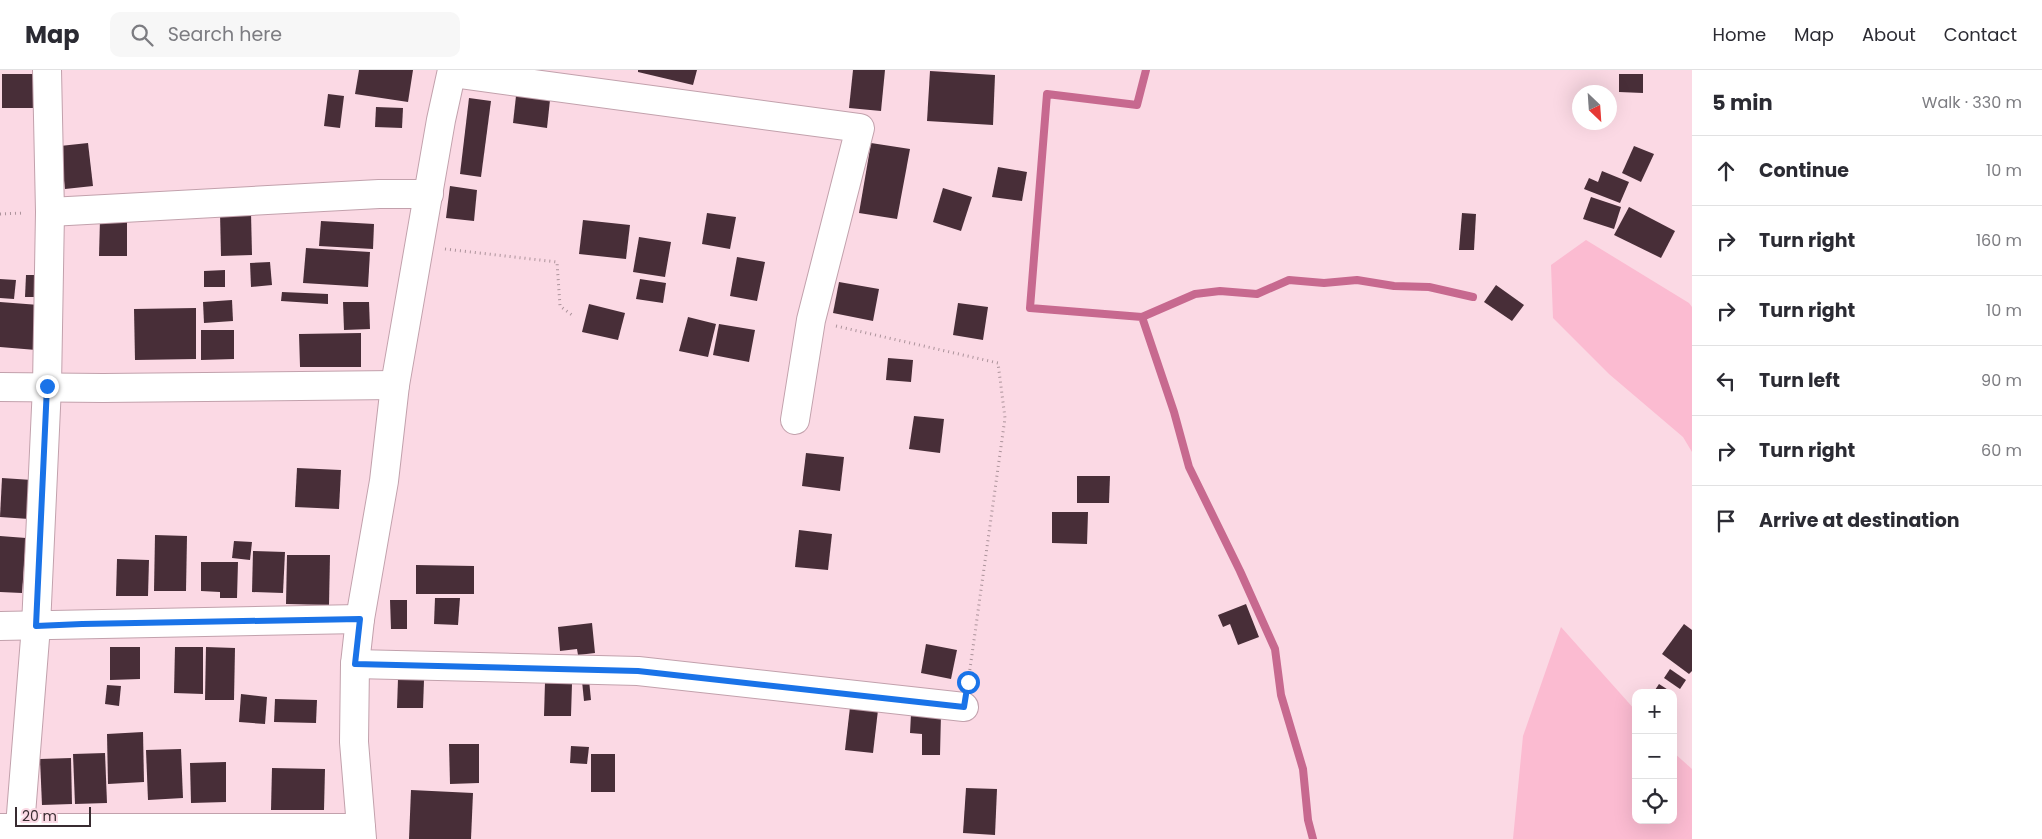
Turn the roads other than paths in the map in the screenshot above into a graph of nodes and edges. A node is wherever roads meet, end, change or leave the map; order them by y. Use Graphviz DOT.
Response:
graph roads {
  1 [pos="47,70"];
  2 [pos="452,71"];
  3 [pos="429,194"];
  4 [pos="50,212"];
  5 [pos="395,385"];
  6 [pos="0,386"];
  7 [pos="47,386"];
  8 [pos="795,420"];
  9 [pos="360,619"];
  10 [pos="0,626"];
  11 [pos="36,626"];
  12 [pos="355,664"];
  13 [pos="964,707"];
  14 [pos="12,831"];
  15 [pos="362,833"];
  1 -- 4 [label="street"];
  2 -- 3 [label="street"];
  2 -- 8 [label="street"];
  3 -- 4 [label="street"];
  3 -- 5 [label="street"];
  4 -- 7 [label="street"];
  5 -- 7 [label="street"];
  5 -- 9 [label="street"];
  6 -- 7 [label="street"];
  7 -- 11 [label="street"];
  9 -- 11 [label="street"];
  9 -- 12 [label="street"];
  10 -- 11 [label="street"];
  11 -- 14 [label="street"];
  12 -- 13 [label="street"];
  12 -- 15 [label="street"];
  14 -- 15 [label="street"];
}
